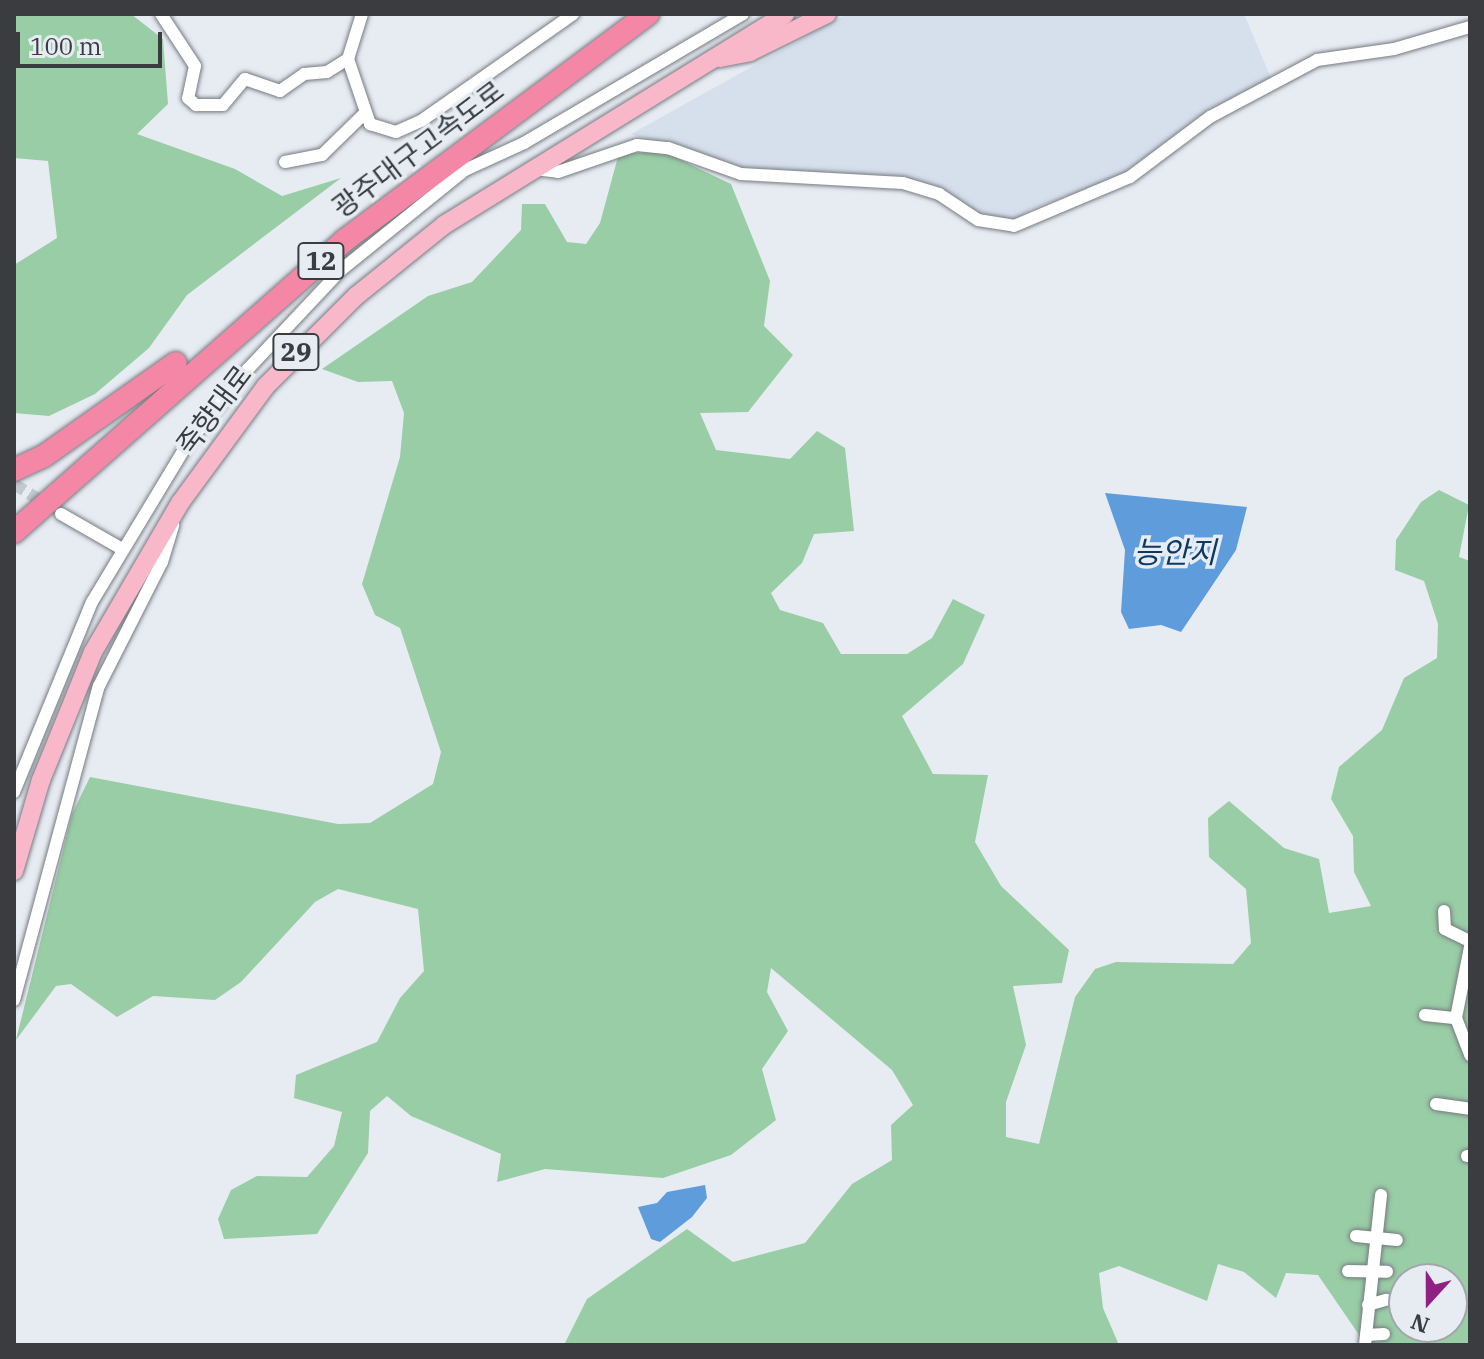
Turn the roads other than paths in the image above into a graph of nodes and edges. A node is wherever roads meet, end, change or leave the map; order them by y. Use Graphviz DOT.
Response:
graph roads {
  1 [pos="161,14"];
  2 [pos="362,14"];
  3 [pos="573,14"];
  4 [pos="625,14"];
  5 [pos="648,14"];
  6 [pos="743,14"];
  7 [pos="827,14"];
  8 [pos="781,16"];
  9 [pos="1470,27"];
  10 [pos="348,59"];
  11 [pos="706,61"];
  12 [pos="364,114"];
  13 [pos="285,162"];
  14 [pos="528,169"];
  15 [pos="176,363"];
  16 [pos="14,470"];
  17 [pos="180,503"];
  18 [pos="61,514"];
  19 [pos="14,527"];
  20 [pos="122,549"];
  21 [pos="14,792"];
  22 [pos="14,871"];
  23 [pos="1444,911"];
  24 [pos="1470,944"];
  25 [pos="14,1000"];
  26 [pos="1425,1015"];
  27 [pos="1456,1018"];
  28 [pos="1470,1055"];
  29 [pos="1436,1104"];
  30 [pos="1470,1109"];
  31 [pos="1381,1195"];
  32 [pos="1356,1236"];
  33 [pos="1397,1240"];
  34 [pos="1375,1241"];
  35 [pos="1348,1271"];
  36 [pos="1387,1272"];
  37 [pos="1370,1275"];
  38 [pos="1386,1300"];
  39 [pos="1368,1305"];
  40 [pos="1384,1334"];
  41 [pos="1366,1340"];
  1 -- 10 [label="street"];
  2 -- 10 [label="street"];
  3 -- 12 [label="street"];
  4 -- 15 [label="highway, 광주대구고속도로 / 12"];
  5 -- 19 [label="highway, 광주대구고속도로 / 12"];
  6 -- 20 [label="street"];
  7 -- 11 [label="main road"];
  8 -- 11 [label="main road, 죽향대로 / 29"];
  9 -- 14 [label="street"];
  10 -- 12 [label="street"];
  11 -- 14 [label="main road, 죽향대로 / 29"];
  12 -- 13 [label="street"];
  14 -- 17 [label="main road, 죽향대로 / 29"];
  15 -- 16 [label="highway"];
  15 -- 19 [label="highway, 광주대구고속도로 / 12"];
  17 -- 22 [label="main road, 죽향대로 / 29"];
  17 -- 25 [label="street"];
  18 -- 20 [label="street"];
  20 -- 21 [label="street"];
  23 -- 24 [label="street"];
  24 -- 27 [label="street"];
  26 -- 27 [label="street"];
  27 -- 28 [label="street"];
  29 -- 30 [label="street"];
  31 -- 34 [label="street"];
  32 -- 34 [label="street"];
  33 -- 34 [label="street"];
  34 -- 37 [label="street"];
  35 -- 37 [label="street"];
  36 -- 37 [label="street"];
  37 -- 39 [label="street"];
  38 -- 39 [label="street"];
  39 -- 41 [label="street"];
  40 -- 41 [label="street"];
}
